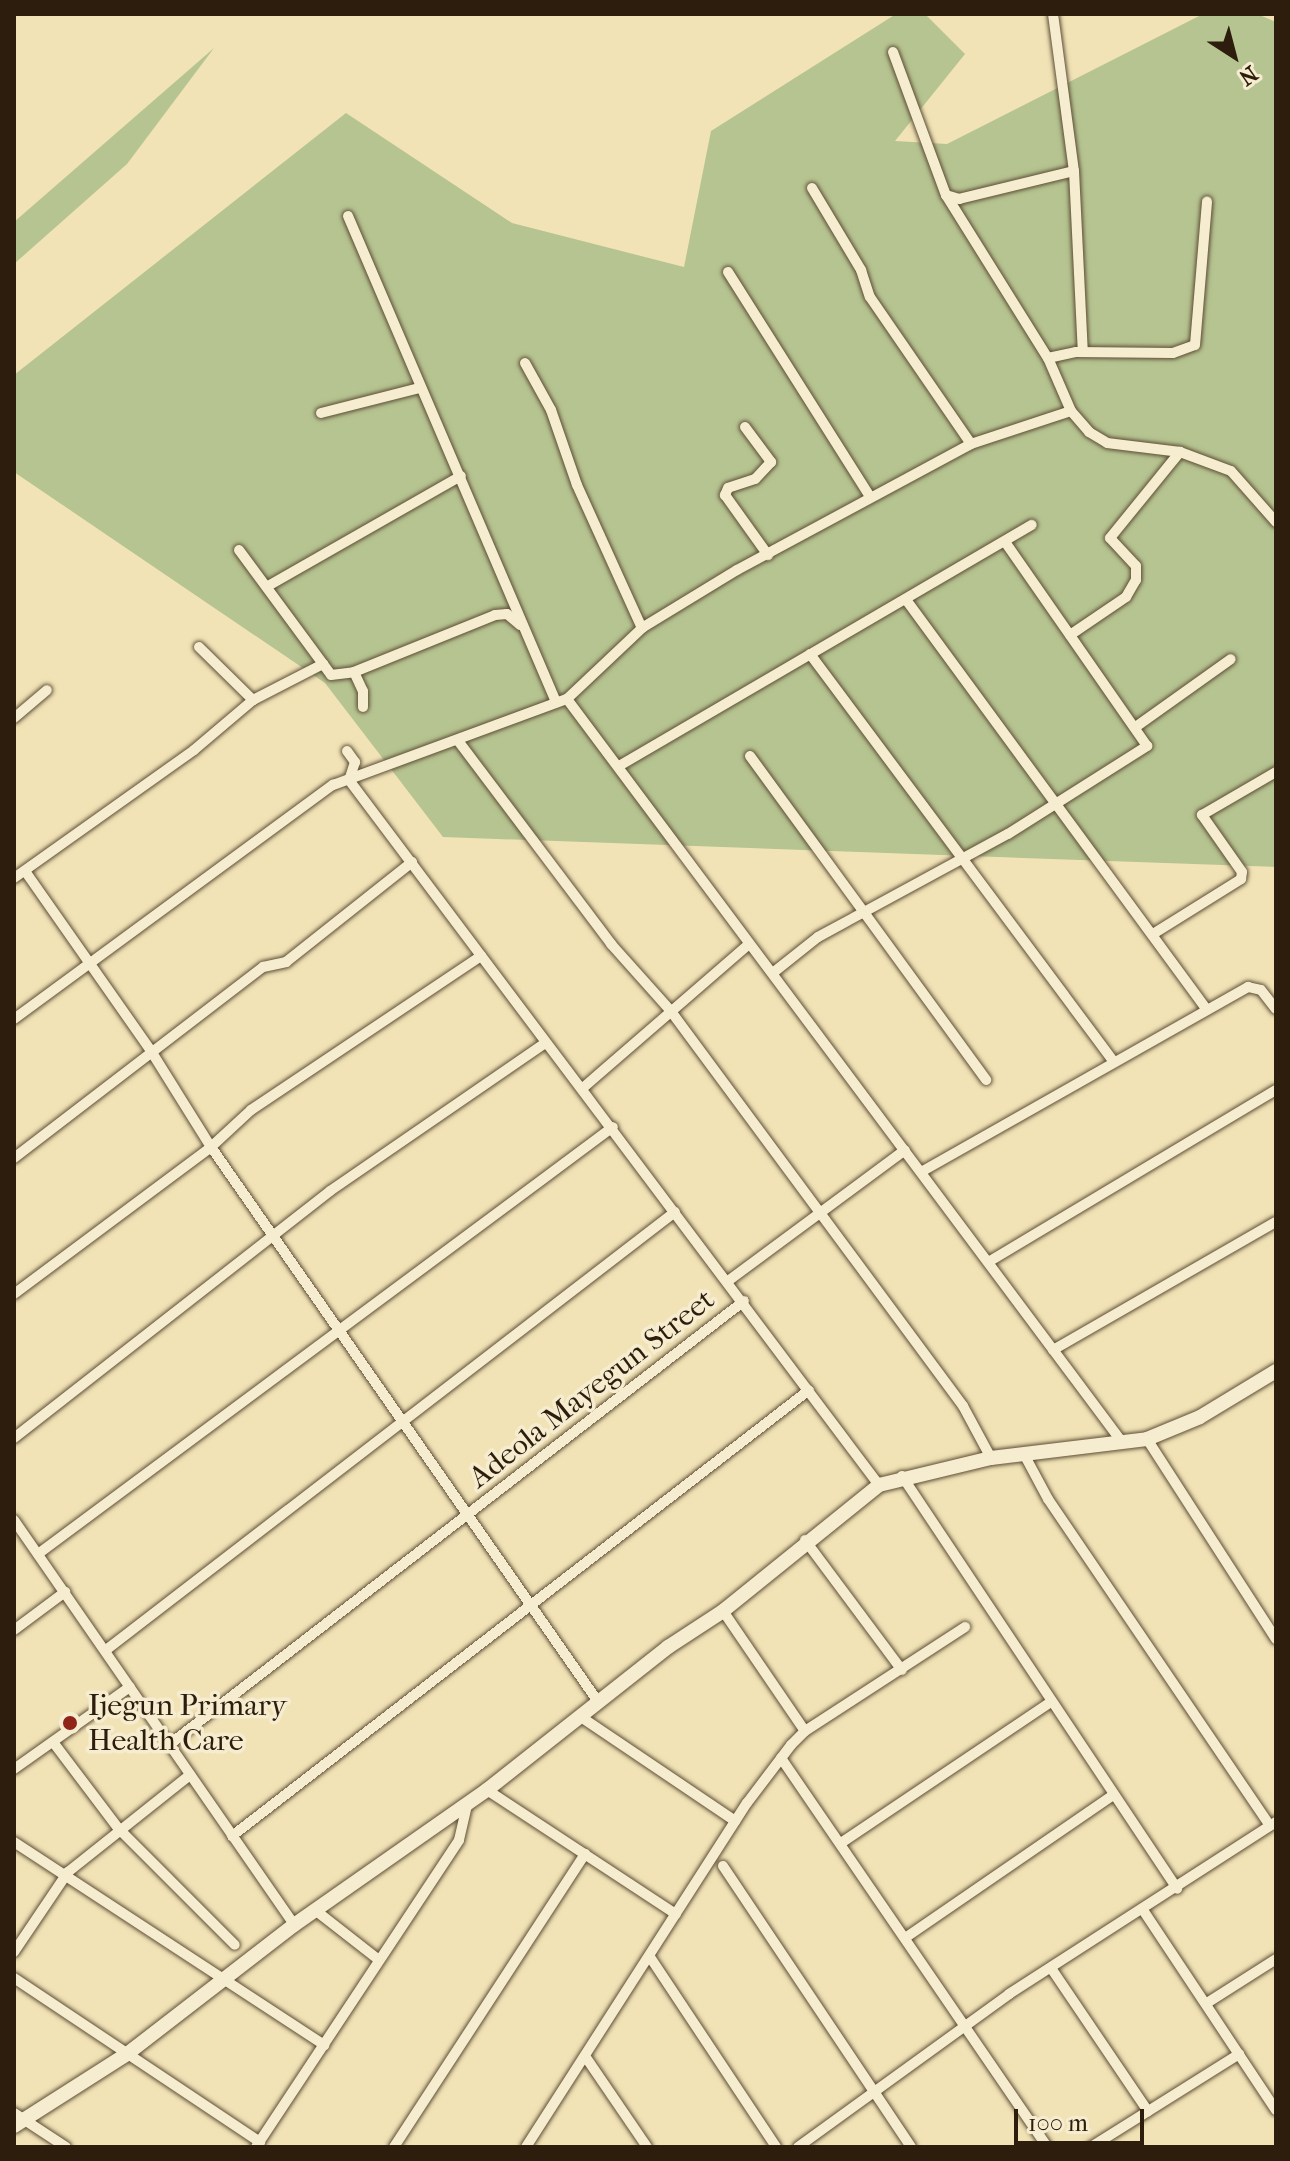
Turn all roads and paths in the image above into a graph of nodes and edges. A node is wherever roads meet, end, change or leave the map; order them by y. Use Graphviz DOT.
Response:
graph roads {
  1 [pos="1053,14"];
  2 [pos="893,52"];
  3 [pos="1074,171"];
  4 [pos="812,188"];
  5 [pos="946,195"];
  6 [pos="1207,202"];
  7 [pos="348,216"];
  8 [pos="728,272"];
  9 [pos="1083,352"];
  10 [pos="1048,358"];
  11 [pos="525,363"];
  12 [pos="419,388"];
  13 [pos="1071,411"];
  14 [pos="321,413"];
  15 [pos="745,427"];
  16 [pos="971,444"];
  17 [pos="1180,452"];
  18 [pos="461,476"];
  19 [pos="869,495"];
  20 [pos="1276,522"];
  21 [pos="1032,525"];
  22 [pos="1005,542"];
  23 [pos="239,550"];
  24 [pos="768,555"];
  25 [pos="268,586"];
  26 [pos="907,601"];
  27 [pos="522,626"];
  28 [pos="642,628"];
  29 [pos="1070,635"];
  30 [pos="199,647"];
  31 [pos="810,654"];
  32 [pos="1231,659"];
  33 [pos="323,664"];
  34 [pos="354,672"];
  35 [pos="47,690"];
  36 [pos="253,700"];
  37 [pos="562,700"];
  38 [pos="363,707"];
  39 [pos="14,718"];
  40 [pos="1137,726"];
  41 [pos="459,742"];
  42 [pos="347,751"];
  43 [pos="750,756"];
  44 [pos="619,766"];
  45 [pos="1276,772"];
  46 [pos="349,780"];
  47 [pos="1059,802"];
  48 [pos="961,859"];
  49 [pos="412,862"];
  50 [pos="25,871"];
  51 [pos="14,878"];
  52 [pos="863,912"];
  53 [pos="1153,934"];
  54 [pos="749,944"];
  55 [pos="481,956"];
  56 [pos="88,961"];
  57 [pos="774,972"];
  58 [pos="1276,1009"];
  59 [pos="670,1010"];
  60 [pos="1207,1010"];
  61 [pos="14,1019"];
  62 [pos="545,1043"];
  63 [pos="151,1051"];
  64 [pos="1114,1062"];
  65 [pos="986,1080"];
  66 [pos="584,1087"];
  67 [pos="1276,1090"];
  68 [pos="613,1127"];
  69 [pos="211,1147"];
  70 [pos="905,1150"];
  71 [pos="14,1158"];
  72 [pos="921,1172"];
  73 [pos="675,1212"];
  74 [pos="817,1212"];
  75 [pos="1276,1222"];
  76 [pos="273,1235"];
  77 [pos="990,1261"];
  78 [pos="728,1281"];
  79 [pos="14,1294"];
  80 [pos="744,1301"];
  81 [pos="338,1327"];
  82 [pos="1053,1350"];
  83 [pos="1276,1371"];
  84 [pos="809,1390"];
  85 [pos="402,1417"];
  86 [pos="14,1438"];
  87 [pos="1147,1439"];
  88 [pos="1122,1442"];
  89 [pos="1025,1456"];
  90 [pos="991,1458"];
  91 [pos="902,1476"];
  92 [pos="879,1485"];
  93 [pos="469,1516"];
  94 [pos="14,1520"];
  95 [pos="805,1540"];
  96 [pos="38,1554"];
  97 [pos="65,1592"];
  98 [pos="531,1606"];
  99 [pos="723,1611"];
  100 [pos="965,1627"];
  101 [pos="14,1630"];
  102 [pos="1276,1639"];
  103 [pos="106,1650"];
  104 [pos="902,1670"];
  105 [pos="130,1687"];
  106 [pos="1051,1702"];
  107 [pos="599,1703"];
  108 [pos="581,1717"];
  109 [pos="805,1731"];
  110 [pos="53,1742"];
  111 [pos="170,1744"];
  112 [pos="781,1758"];
  113 [pos="14,1769"];
  114 [pos="190,1775"];
  115 [pos="487,1790"];
  116 [pos="1113,1795"];
  117 [pos="468,1802"];
  118 [pos="735,1821"];
  119 [pos="1273,1824"];
  120 [pos="118,1828"];
  121 [pos="232,1836"];
  122 [pos="14,1842"];
  123 [pos="841,1843"];
  124 [pos="585,1854"];
  125 [pos="723,1866"];
  126 [pos="68,1872"];
  127 [pos="1177,1889"];
  128 [pos="315,1910"];
  129 [pos="1143,1910"];
  130 [pos="676,1914"];
  131 [pos="294,1925"];
  132 [pos="905,1938"];
  133 [pos="235,1945"];
  134 [pos="14,1952"];
  135 [pos="650,1957"];
  136 [pos="1276,1959"];
  137 [pos="379,1960"];
  138 [pos="1051,1968"];
  139 [pos="14,1978"];
  140 [pos="222,1979"];
  141 [pos="1207,2003"];
  142 [pos="963,2026"];
  143 [pos="324,2045"];
  144 [pos="127,2054"];
  145 [pos="1239,2054"];
  146 [pos="585,2056"];
  147 [pos="1271,2090"];
  148 [pos="875,2091"];
  149 [pos="1276,2110"];
  150 [pos="1148,2111"];
  151 [pos="17,2119"];
  152 [pos="258,2144"];
  153 [pos="66,2147"];
  154 [pos="394,2147"];
  155 [pos="526,2147"];
  156 [pos="647,2147"];
  157 [pos="776,2147"];
  158 [pos="798,2147"];
  159 [pos="911,2147"];
  160 [pos="1047,2147"];
  161 [pos="1091,2147"];
  1 -- 3 [label="street"];
  2 -- 5 [label="street"];
  3 -- 5 [label="street"];
  3 -- 9 [label="street"];
  4 -- 16 [label="street"];
  5 -- 10 [label="street"];
  6 -- 9 [label="street"];
  7 -- 12 [label="street"];
  8 -- 19 [label="street"];
  9 -- 10 [label="street"];
  10 -- 13 [label="street"];
  11 -- 28 [label="street"];
  12 -- 14 [label="street"];
  12 -- 18 [label="street"];
  13 -- 16 [label="street"];
  13 -- 17 [label="street"];
  15 -- 24 [label="street"];
  16 -- 19 [label="street"];
  17 -- 20 [label="street"];
  17 -- 29 [label="street"];
  18 -- 25 [label="street"];
  18 -- 27 [label="street"];
  19 -- 24 [label="street"];
  21 -- 22 [label="street"];
  22 -- 26 [label="street"];
  22 -- 29 [label="street"];
  23 -- 25 [label="street"];
  24 -- 28 [label="street"];
  25 -- 33 [label="street"];
  26 -- 31 [label="street"];
  26 -- 47 [label="street"];
  27 -- 34 [label="street"];
  27 -- 37 [label="street"];
  28 -- 37 [label="street"];
  29 -- 40 [label="street"];
  30 -- 36 [label="street"];
  31 -- 44 [label="street"];
  31 -- 48 [label="street"];
  32 -- 40 [label="street"];
  33 -- 34 [label="street"];
  33 -- 36 [label="street"];
  34 -- 38 [label="street"];
  35 -- 39 [label="street"];
  36 -- 50 [label="street"];
  37 -- 41 [label="street"];
  37 -- 44 [label="street"];
  40 -- 47 [label="street"];
  41 -- 46 [label="street"];
  41 -- 59 [label="street"];
  42 -- 46 [label="street"];
  43 -- 52 [label="street"];
  44 -- 54 [label="street"];
  45 -- 53 [label="street"];
  46 -- 49 [label="street"];
  46 -- 56 [label="street"];
  47 -- 48 [label="street"];
  47 -- 53 [label="street"];
  48 -- 52 [label="street"];
  48 -- 64 [label="street"];
  49 -- 55 [label="street"];
  49 -- 63 [label="street"];
  50 -- 51 [label="street"];
  50 -- 56 [label="street"];
  52 -- 57 [label="street"];
  52 -- 65 [label="street"];
  53 -- 60 [label="street"];
  54 -- 57 [label="street"];
  54 -- 59 [label="street"];
  55 -- 62 [label="street"];
  55 -- 69 [label="street"];
  56 -- 61 [label="street"];
  56 -- 63 [label="street"];
  57 -- 70 [label="street"];
  58 -- 60 [label="street"];
  59 -- 66 [label="street"];
  59 -- 74 [label="street"];
  60 -- 64 [label="street"];
  62 -- 66 [label="street"];
  62 -- 76 [label="street"];
  63 -- 69 [label="street"];
  63 -- 71 [label="street"];
  64 -- 72 [label="street"];
  66 -- 68 [label="street"];
  67 -- 77 [label="street"];
  68 -- 73 [label="street"];
  68 -- 81 [label="street"];
  69 -- 76 [label="street"];
  69 -- 79 [label="street"];
  70 -- 72 [label="street"];
  70 -- 74 [label="street"];
  72 -- 77 [label="street"];
  73 -- 78 [label="street"];
  73 -- 85 [label="street"];
  74 -- 78 [label="street"];
  74 -- 90 [label="street"];
  75 -- 82 [label="street"];
  76 -- 81 [label="street"];
  76 -- 86 [label="street"];
  77 -- 82 [label="street"];
  78 -- 80 [label="street"];
  80 -- 84 [label="street"];
  80 -- 93 [label="street, Adeola Mayegun Street"];
  81 -- 85 [label="street"];
  81 -- 96 [label="street"];
  82 -- 88 [label="street"];
  83 -- 87 [label="street"];
  84 -- 92 [label="street"];
  84 -- 98 [label="street"];
  85 -- 93 [label="street"];
  85 -- 103 [label="street"];
  87 -- 88 [label="street"];
  87 -- 102 [label="street"];
  88 -- 89 [label="street"];
  89 -- 90 [label="street"];
  89 -- 119 [label="street"];
  90 -- 91 [label="street"];
  91 -- 92 [label="street"];
  91 -- 106 [label="street"];
  92 -- 95 [label="street"];
  93 -- 98 [label="street"];
  93 -- 111 [label="street, Adeola Mayegun Street"];
  94 -- 96 [label="street"];
  95 -- 99 [label="street"];
  95 -- 104 [label="street"];
  96 -- 97 [label="street"];
  97 -- 101 [label="street"];
  97 -- 103 [label="street"];
  98 -- 107 [label="street"];
  98 -- 121 [label="street"];
  99 -- 107 [label="street"];
  99 -- 109 [label="street"];
  100 -- 104 [label="street"];
  103 -- 105 [label="street"];
  104 -- 109 [label="street"];
  105 -- 110 [label="street"];
  105 -- 111 [label="street"];
  106 -- 116 [label="street"];
  106 -- 123 [label="street"];
  107 -- 108 [label="street"];
  108 -- 115 [label="street"];
  108 -- 118 [label="street"];
  109 -- 112 [label="street"];
  110 -- 113 [label="street"];
  110 -- 120 [label="street"];
  111 -- 114 [label="street"];
  112 -- 118 [label="street"];
  112 -- 123 [label="street"];
  114 -- 120 [label="street"];
  114 -- 121 [label="street"];
  115 -- 117 [label="street"];
  115 -- 124 [label="street"];
  116 -- 127 [label="street"];
  116 -- 132 [label="street"];
  117 -- 128 [label="street"];
  117 -- 137 [label="street"];
  118 -- 130 [label="street"];
  119 -- 127 [label="street"];
  120 -- 126 [label="street"];
  120 -- 133 [label="street"];
  121 -- 131 [label="street"];
  122 -- 126 [label="street"];
  123 -- 132 [label="street"];
  124 -- 130 [label="street"];
  124 -- 154 [label="street"];
  125 -- 148 [label="street"];
  126 -- 134 [label="street"];
  126 -- 140 [label="street"];
  127 -- 129 [label="street"];
  128 -- 131 [label="street"];
  128 -- 137 [label="street"];
  129 -- 138 [label="street"];
  129 -- 141 [label="street"];
  130 -- 135 [label="street"];
  131 -- 140 [label="street"];
  132 -- 142 [label="street"];
  135 -- 146 [label="street"];
  135 -- 157 [label="street"];
  136 -- 141 [label="street"];
  137 -- 143 [label="street"];
  138 -- 142 [label="street"];
  138 -- 150 [label="street"];
  139 -- 144 [label="street"];
  140 -- 143 [label="street"];
  140 -- 144 [label="street"];
  141 -- 145 [label="street"];
  142 -- 148 [label="street"];
  142 -- 160 [label="street"];
  143 -- 152 [label="street"];
  144 -- 151 [label="street"];
  144 -- 152 [label="street"];
  145 -- 147 [label="street"];
  145 -- 150 [label="street"];
  146 -- 155 [label="street"];
  146 -- 156 [label="street"];
  147 -- 149 [label="street"];
  148 -- 158 [label="street"];
  148 -- 159 [label="street"];
  150 -- 161 [label="street"];
  151 -- 153 [label="street"];
}
